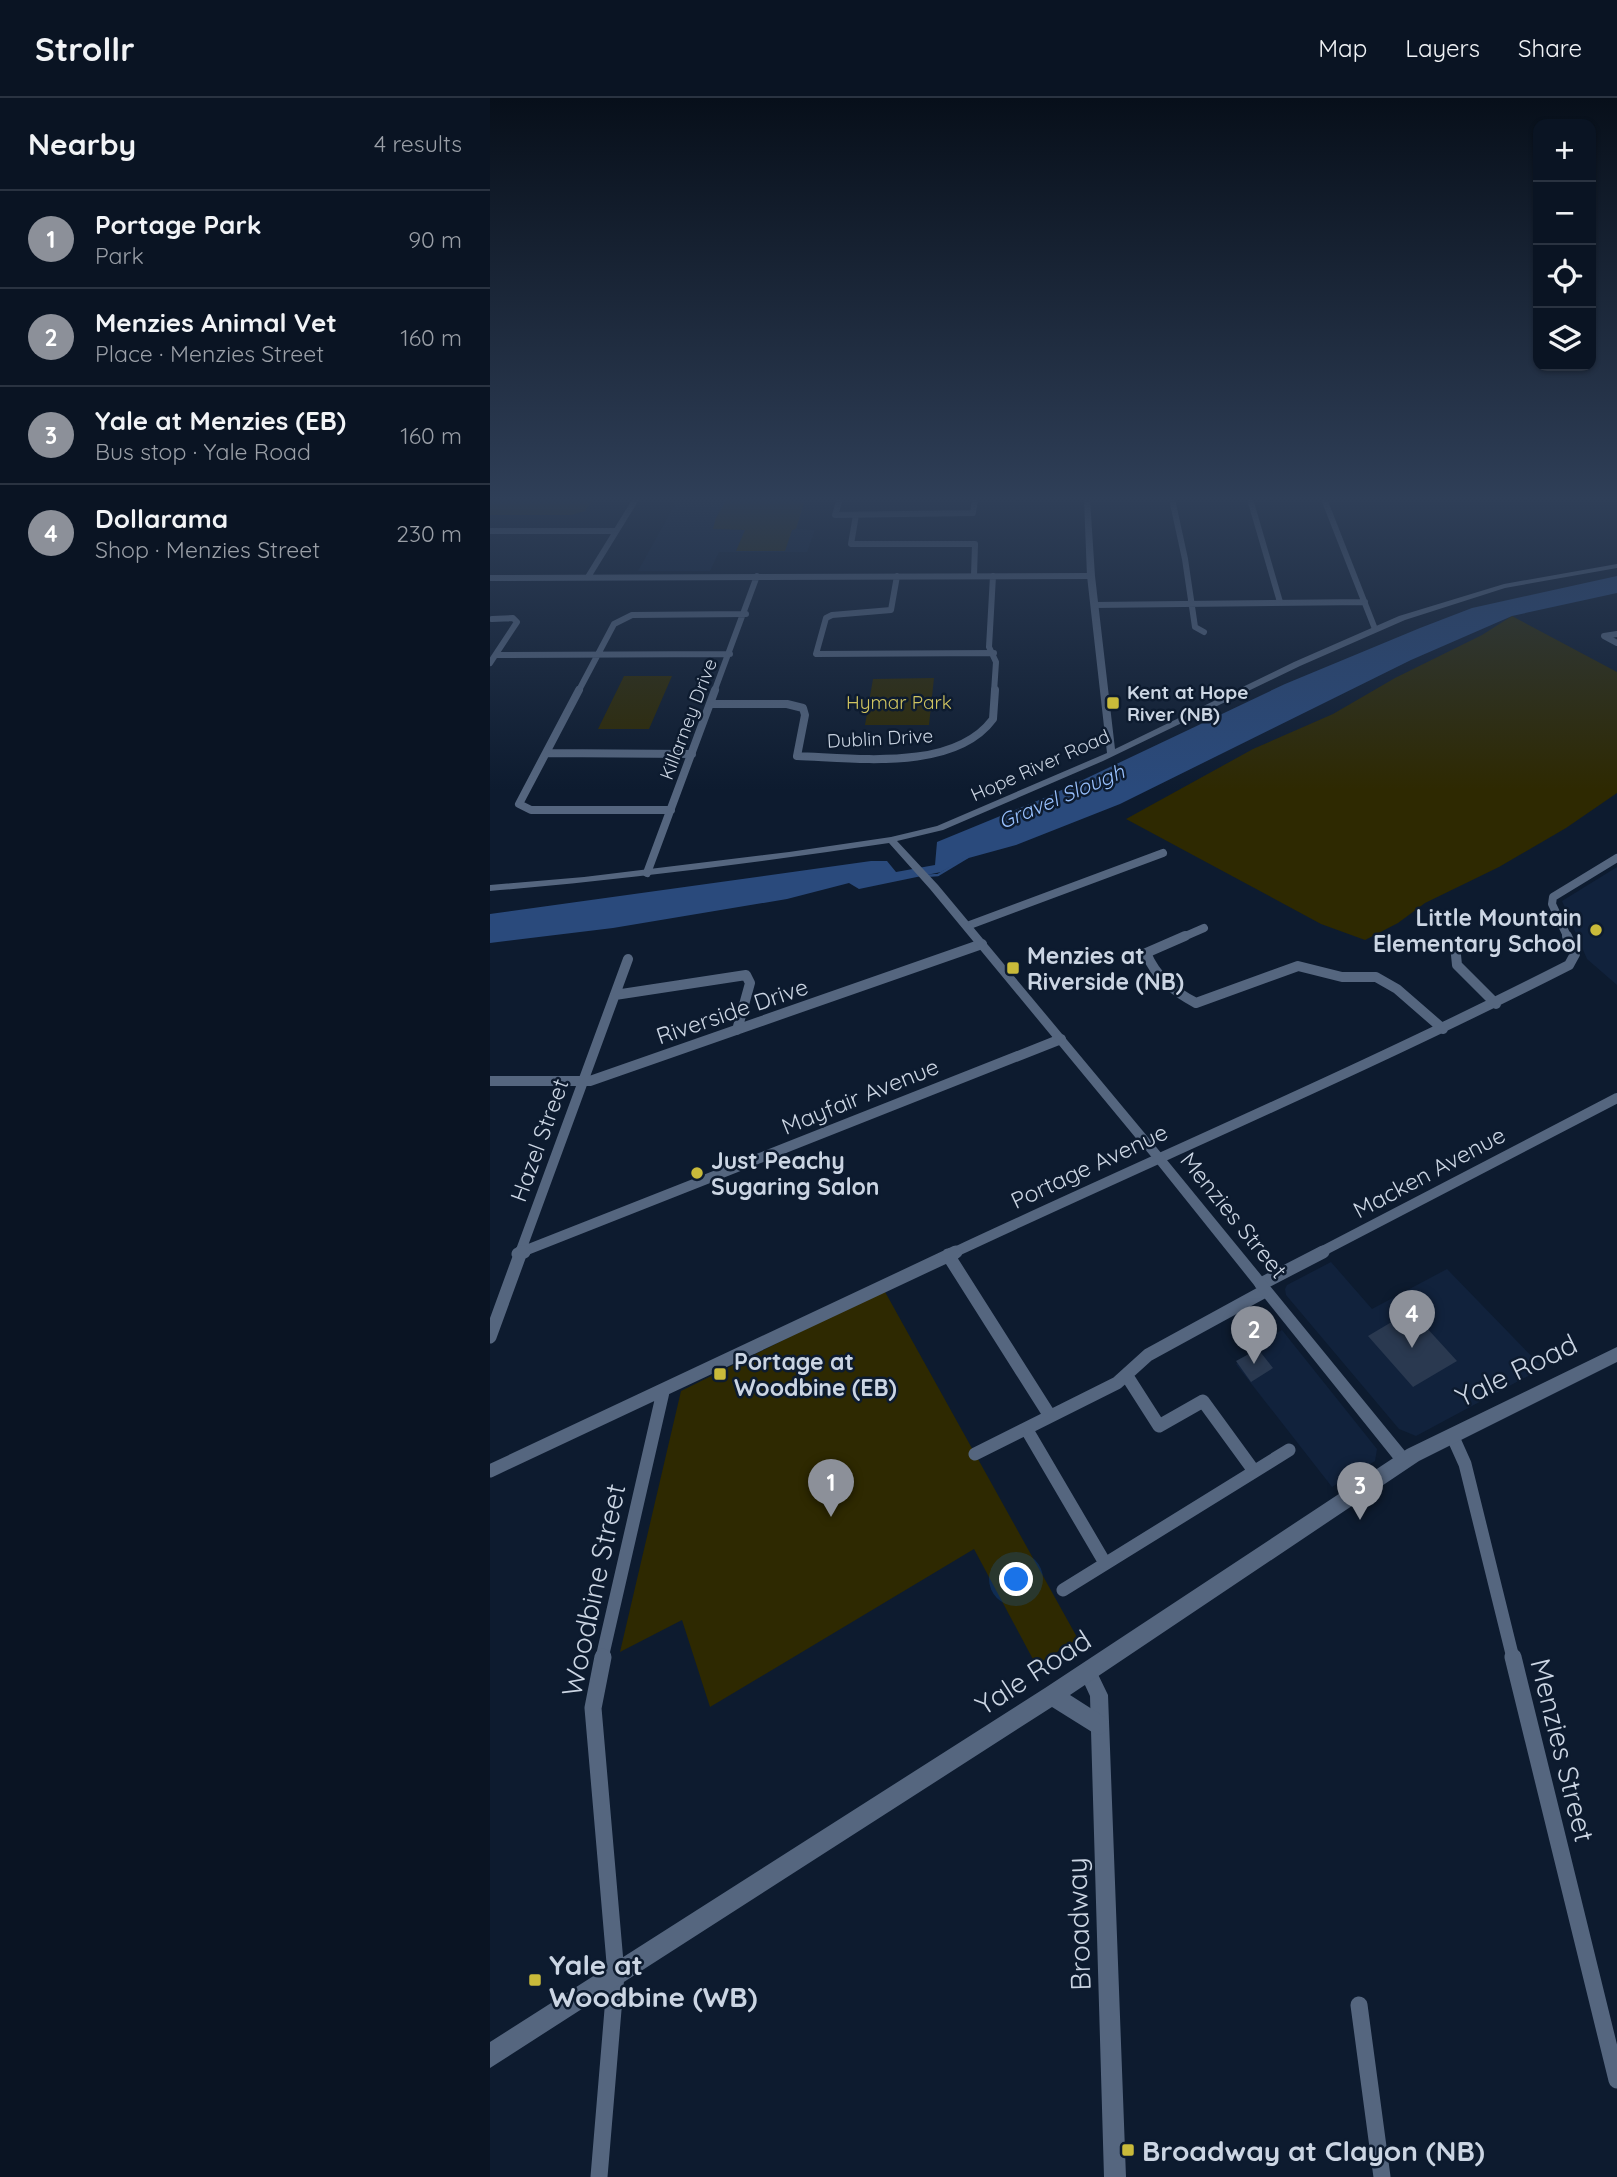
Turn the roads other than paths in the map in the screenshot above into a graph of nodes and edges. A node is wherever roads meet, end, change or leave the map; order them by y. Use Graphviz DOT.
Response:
graph roads {
  1 [pos="751,596"];
  2 [pos="894,596"];
  3 [pos="992,596"];
  4 [pos="1093,596"];
  5 [pos="1189,596"];
  6 [pos="1279,596"];
  7 [pos="1363,596"];
  8 [pos="1471,596"];
  9 [pos="1280,601"];
  10 [pos="1365,601"];
  11 [pos="1190,602"];
  12 [pos="1094,605"];
  13 [pos="746,614"];
  14 [pos="492,619"];
  15 [pos="1375,629"];
  16 [pos="1204,632"];
  17 [pos="1617,634"];
  18 [pos="1617,643"];
  19 [pos="994,653"];
  20 [pos="496,654"];
  21 [pos="598,654"];
  22 [pos="730,654"];
  23 [pos="490,663"];
  24 [pos="711,704"];
  25 [pos="546,753"];
  26 [pos="692,754"];
  27 [pos="1111,754"];
  28 [pos="671,810"];
  29 [pos="895,844"];
  30 [pos="1163,853"];
  31 [pos="1617,858"];
  32 [pos="647,873"];
  33 [pos="490,888"];
  34 [pos="967,926"];
  35 [pos="1204,928"];
  36 [pos="982,944"];
  37 [pos="1455,945"];
  38 [pos="628,958"];
  39 [pos="615,996"];
  40 [pos="1496,1004"];
  41 [pos="1443,1029"];
  42 [pos="737,1030"];
  43 [pos="1061,1040"];
  44 [pos="490,1081"];
  45 [pos="583,1081"];
  46 [pos="1617,1098"];
  47 [pos="1158,1157"];
  48 [pos="519,1254"];
  49 [pos="948,1255"];
  50 [pos="1263,1288"];
  51 [pos="490,1337"];
  52 [pos="1617,1354"];
  53 [pos="1127,1376"];
  54 [pos="663,1392"];
  55 [pos="1050,1416"];
  56 [pos="1027,1430"];
  57 [pos="1452,1435"];
  58 [pos="1289,1450"];
  59 [pos="975,1454"];
  60 [pos="1404,1461"];
  61 [pos="490,1471"];
  62 [pos="1254,1471"];
  63 [pos="1105,1563"];
  64 [pos="1063,1590"];
  65 [pos="1088,1672"];
  66 [pos="1052,1695"];
  67 [pos="1099,1726"];
  68 [pos="616,1974"];
  69 [pos="1359,2005"];
  70 [pos="490,2056"];
  71 [pos="1617,2080"];
  72 [pos="599,2177"];
  73 [pos="1115,2177"];
  74 [pos="1382,2177"];
  1 -- 13 [label="street, Killarney Drive"];
  2 -- 19 [label="street"];
  3 -- 19 [label="street, Dublin Drive"];
  4 -- 12 [label="street"];
  5 -- 11 [label="street"];
  6 -- 9 [label="street"];
  7 -- 10 [label="street"];
  8 -- 15 [label="street, Hope River Road"];
  9 -- 10 [label="street"];
  9 -- 11 [label="street"];
  10 -- 15 [label="street"];
  11 -- 12 [label="street"];
  11 -- 16 [label="street"];
  12 -- 27 [label="street"];
  13 -- 21 [label="street"];
  13 -- 22 [label="street, Killarney Drive"];
  14 -- 20 [label="street"];
  15 -- 27 [label="street, Hope River Road"];
  17 -- 18 [label="street"];
  19 -- 24 [label="street, Dublin Drive"];
  20 -- 21 [label="street"];
  20 -- 23 [label="street"];
  21 -- 22 [label="street"];
  21 -- 25 [label="street"];
  22 -- 24 [label="street, Killarney Drive"];
  24 -- 26 [label="street, Killarney Drive"];
  25 -- 26 [label="street"];
  25 -- 28 [label="street"];
  26 -- 28 [label="street, Killarney Drive"];
  27 -- 29 [label="street, Hope River Road"];
  28 -- 32 [label="street, Killarney Drive"];
  29 -- 32 [label="street, Hope River Road"];
  29 -- 34 [label="street, Menzies Street"];
  30 -- 34 [label="street"];
  31 -- 40 [label="street, Portage Avenue"];
  32 -- 33 [label="street, Hope River Road"];
  34 -- 36 [label="street, Menzies Street"];
  35 -- 41 [label="street"];
  36 -- 42 [label="street, Riverside Drive"];
  36 -- 43 [label="street, Menzies Street"];
  37 -- 40 [label="street"];
  38 -- 39 [label="street, Hazel Street"];
  39 -- 42 [label="street"];
  39 -- 45 [label="street, Hazel Street"];
  40 -- 41 [label="street, Portage Avenue"];
  41 -- 47 [label="street, Portage Avenue"];
  42 -- 45 [label="street, Riverside Drive"];
  43 -- 47 [label="street, Menzies Street"];
  43 -- 48 [label="street, Mayfair Avenue"];
  44 -- 45 [label="street, Riverside Drive"];
  45 -- 48 [label="street, Hazel Street"];
  46 -- 50 [label="street, Macken Avenue"];
  47 -- 49 [label="street, Portage Avenue"];
  47 -- 50 [label="street, Menzies Street"];
  48 -- 51 [label="street, Hazel Street"];
  49 -- 54 [label="street, Portage Avenue"];
  49 -- 55 [label="street"];
  50 -- 53 [label="street, Macken Avenue"];
  50 -- 60 [label="street, Menzies Street"];
  52 -- 57 [label="main road, Yale Road"];
  53 -- 55 [label="street, Macken Avenue"];
  53 -- 62 [label="street"];
  54 -- 61 [label="street, Portage Avenue"];
  54 -- 68 [label="street, Woodbine Street"];
  55 -- 56 [label="street, Macken Avenue"];
  56 -- 59 [label="street, Macken Avenue"];
  56 -- 63 [label="street"];
  57 -- 60 [label="main road, Yale Road"];
  57 -- 71 [label="street, Menzies Street"];
  58 -- 62 [label="street"];
  60 -- 65 [label="main road, Yale Road"];
  62 -- 63 [label="street"];
  63 -- 64 [label="street"];
  65 -- 66 [label="main road, Yale Road"];
  65 -- 67 [label="street, Broadway"];
  66 -- 67 [label="main road"];
  66 -- 68 [label="main road, Yale Road"];
  67 -- 73 [label="street, Broadway"];
  68 -- 70 [label="main road, Yale Road"];
  68 -- 72 [label="street, Woodbine Street"];
  69 -- 74 [label="street"];
}
